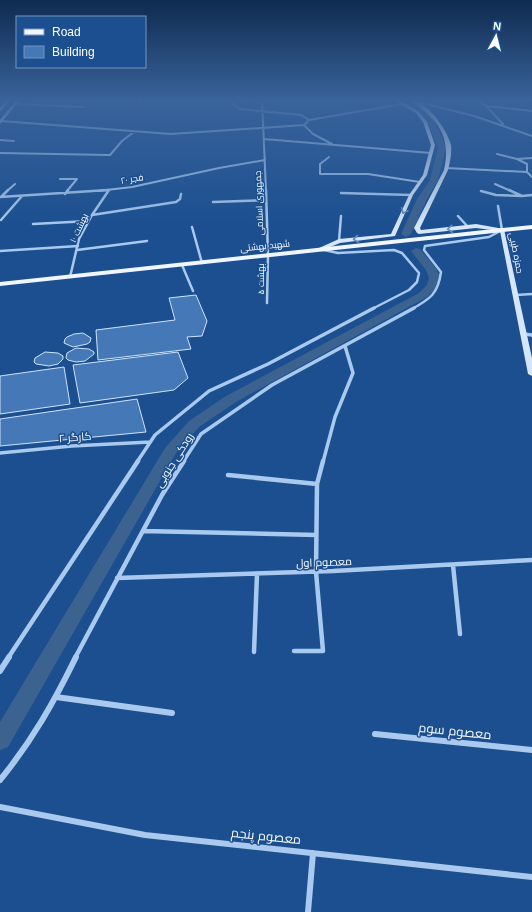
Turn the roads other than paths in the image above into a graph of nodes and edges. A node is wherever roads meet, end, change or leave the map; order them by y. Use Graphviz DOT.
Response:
graph roads {
  1 [pos="122,142"];
  2 [pos="264,142"];
  3 [pos="294,142"];
  4 [pos="327,142"];
  5 [pos="432,142"];
  6 [pos="447,142"];
  7 [pos="334,145"];
  8 [pos="0,153"];
  9 [pos="431,153"];
  10 [pos="497,154"];
  11 [pos="329,157"];
  12 [pos="532,158"];
  13 [pos="517,159"];
  14 [pos="265,160"];
  15 [pos="446,168"];
  16 [pos="527,172"];
  17 [pos="532,177"];
  18 [pos="60,179"];
  19 [pos="420,182"];
  20 [pos="15,184"];
  21 [pos="495,184"];
  22 [pos="109,190"];
  23 [pos="481,191"];
  24 [pos="341,193"];
  25 [pos="65,194"];
  26 [pos="181,194"];
  27 [pos="411,195"];
  28 [pos="532,195"];
  29 [pos="22,196"];
  30 [pos="522,196"];
  31 [pos="0,197"];
  32 [pos="266,200"];
  33 [pos="213,202"];
  34 [pos="498,206"];
  35 [pos="92,215"];
  36 [pos="341,216"];
  37 [pos="458,216"];
  38 [pos="1,220"];
  39 [pos="89,221"];
  40 [pos="33,224"];
  41 [pos="468,227"];
  42 [pos="532,227"];
  43 [pos="192,228"];
  44 [pos="502,230"];
  45 [pos="147,241"];
  46 [pos="341,244"];
  47 [pos="78,246"];
  48 [pos="321,249"];
  49 [pos="77,250"];
  50 [pos="0,252"];
  51 [pos="268,255"];
  52 [pos="202,263"];
  53 [pos="182,265"];
  54 [pos="70,276"];
  55 [pos="0,284"];
  56 [pos="193,292"];
  57 [pos="516,294"];
  58 [pos="532,294"];
  59 [pos="268,303"];
  60 [pos="524,334"];
  61 [pos="532,335"];
  62 [pos="345,346"];
  63 [pos="532,374"];
  64 [pos="150,442"];
  65 [pos="0,453"];
  66 [pos="228,475"];
  67 [pos="317,484"];
  68 [pos="143,531"];
  69 [pos="316,535"];
  70 [pos="532,560"];
  71 [pos="453,565"];
  72 [pos="316,572"];
  73 [pos="257,574"];
  74 [pos="117,578"];
  75 [pos="460,634"];
  76 [pos="294,651"];
  77 [pos="254,652"];
  78 [pos="0,671"];
  79 [pos="56,697"];
  80 [pos="172,713"];
  81 [pos="375,734"];
  82 [pos="532,750"];
  83 [pos="0,780"];
  84 [pos="0,806"];
  85 [pos="314,853"];
  86 [pos="532,877"];
  87 [pos="308,912"];
  1 -- 8 [label="street"];
  2 -- 14 [label="street, جمهوری اسلامی"];
  3 -- 7 [label="street"];
  4 -- 7 [label="street"];
  5 -- 9 [label="street"];
  6 -- 15 [label="street"];
  7 -- 9 [label="street"];
  9 -- 19 [label="street"];
  10 -- 13 [label="street"];
  11 -- 19 [label="street"];
  12 -- 13 [label="street"];
  13 -- 16 [label="street"];
  14 -- 22 [label="street, فجر ۲۰"];
  14 -- 32 [label="street, جمهوری اسلامی"];
  15 -- 16 [label="street"];
  41 -- 15 [label="street, one-way"];
  16 -- 17 [label="street"];
  18 -- 25 [label="street"];
  19 -- 27 [label="street"];
  20 -- 31 [label="street"];
  21 -- 30 [label="street"];
  22 -- 25 [label="street, فجر ۲۰"];
  22 -- 35 [label="street, بهشت ۱۰"];
  23 -- 30 [label="street"];
  24 -- 27 [label="street"];
  25 -- 29 [label="street, فجر ۲۰"];
  26 -- 35 [label="street"];
  27 -- 46 [label="street, one-way"];
  28 -- 30 [label="street"];
  29 -- 31 [label="street, فجر ۲۰"];
  29 -- 38 [label="street"];
  32 -- 33 [label="street"];
  32 -- 51 [label="street, جمهوری اسلامی"];
  34 -- 44 [label="street"];
  35 -- 39 [label="street, بهشت ۱۰"];
  36 -- 46 [label="street"];
  37 -- 41 [label="street"];
  39 -- 40 [label="street"];
  39 -- 47 [label="street, بهشت ۱۰"];
  41 -- 44 [label="street"];
  42 -- 44 [label="main road, شهید بهشتی"];
  43 -- 52 [label="street"];
  44 -- 46 [label="main road, شهید بهشتی"];
  44 -- 57 [label="street, حمزه طیبی"];
  44 -- 62 [label="street, رودکی جنوبی"];
  45 -- 49 [label="street"];
  46 -- 48 [label="main road, شهید بهشتی"];
  47 -- 49 [label="street, بهشت ۱۰"];
  47 -- 50 [label="street"];
  48 -- 51 [label="main road, شهید بهشتی"];
  48 -- 64 [label="street, رودکی جنوبی"];
  49 -- 54 [label="street, بهشت ۱۰"];
  51 -- 52 [label="main road, شهید بهشتی"];
  51 -- 59 [label="street, بهشت ۵"];
  52 -- 53 [label="main road, شهید بهشتی"];
  53 -- 54 [label="main road, شهید بهشتی"];
  53 -- 56 [label="street"];
  54 -- 55 [label="main road, شهید بهشتی"];
  57 -- 58 [label="street"];
  57 -- 60 [label="street, حمزه طیبی"];
  60 -- 61 [label="street"];
  60 -- 63 [label="street, حمزه طیبی"];
  62 -- 67 [label="street"];
  62 -- 68 [label="street, رودکی جنوبی"];
  64 -- 65 [label="street, کارگر ۲"];
  64 -- 78 [label="street, رودکی جنوبی"];
  66 -- 67 [label="street"];
  67 -- 69 [label="street"];
  68 -- 69 [label="street"];
  68 -- 74 [label="street, رودکی جنوبی"];
  69 -- 72 [label="street"];
  70 -- 71 [label="street, معصوم اول"];
  71 -- 72 [label="street, معصوم اول"];
  71 -- 75 [label="street"];
  72 -- 73 [label="street, معصوم اول"];
  72 -- 76 [label="street"];
  73 -- 74 [label="street, معصوم اول"];
  73 -- 77 [label="street"];
  74 -- 79 [label="street, رودکی جنوبی"];
  79 -- 80 [label="street"];
  79 -- 83 [label="street, رودکی جنوبی"];
  81 -- 82 [label="street, معصوم سوم"];
  84 -- 85 [label="street, معصوم پنجم"];
  85 -- 86 [label="street, معصوم پنجم"];
  85 -- 87 [label="street"];
}
